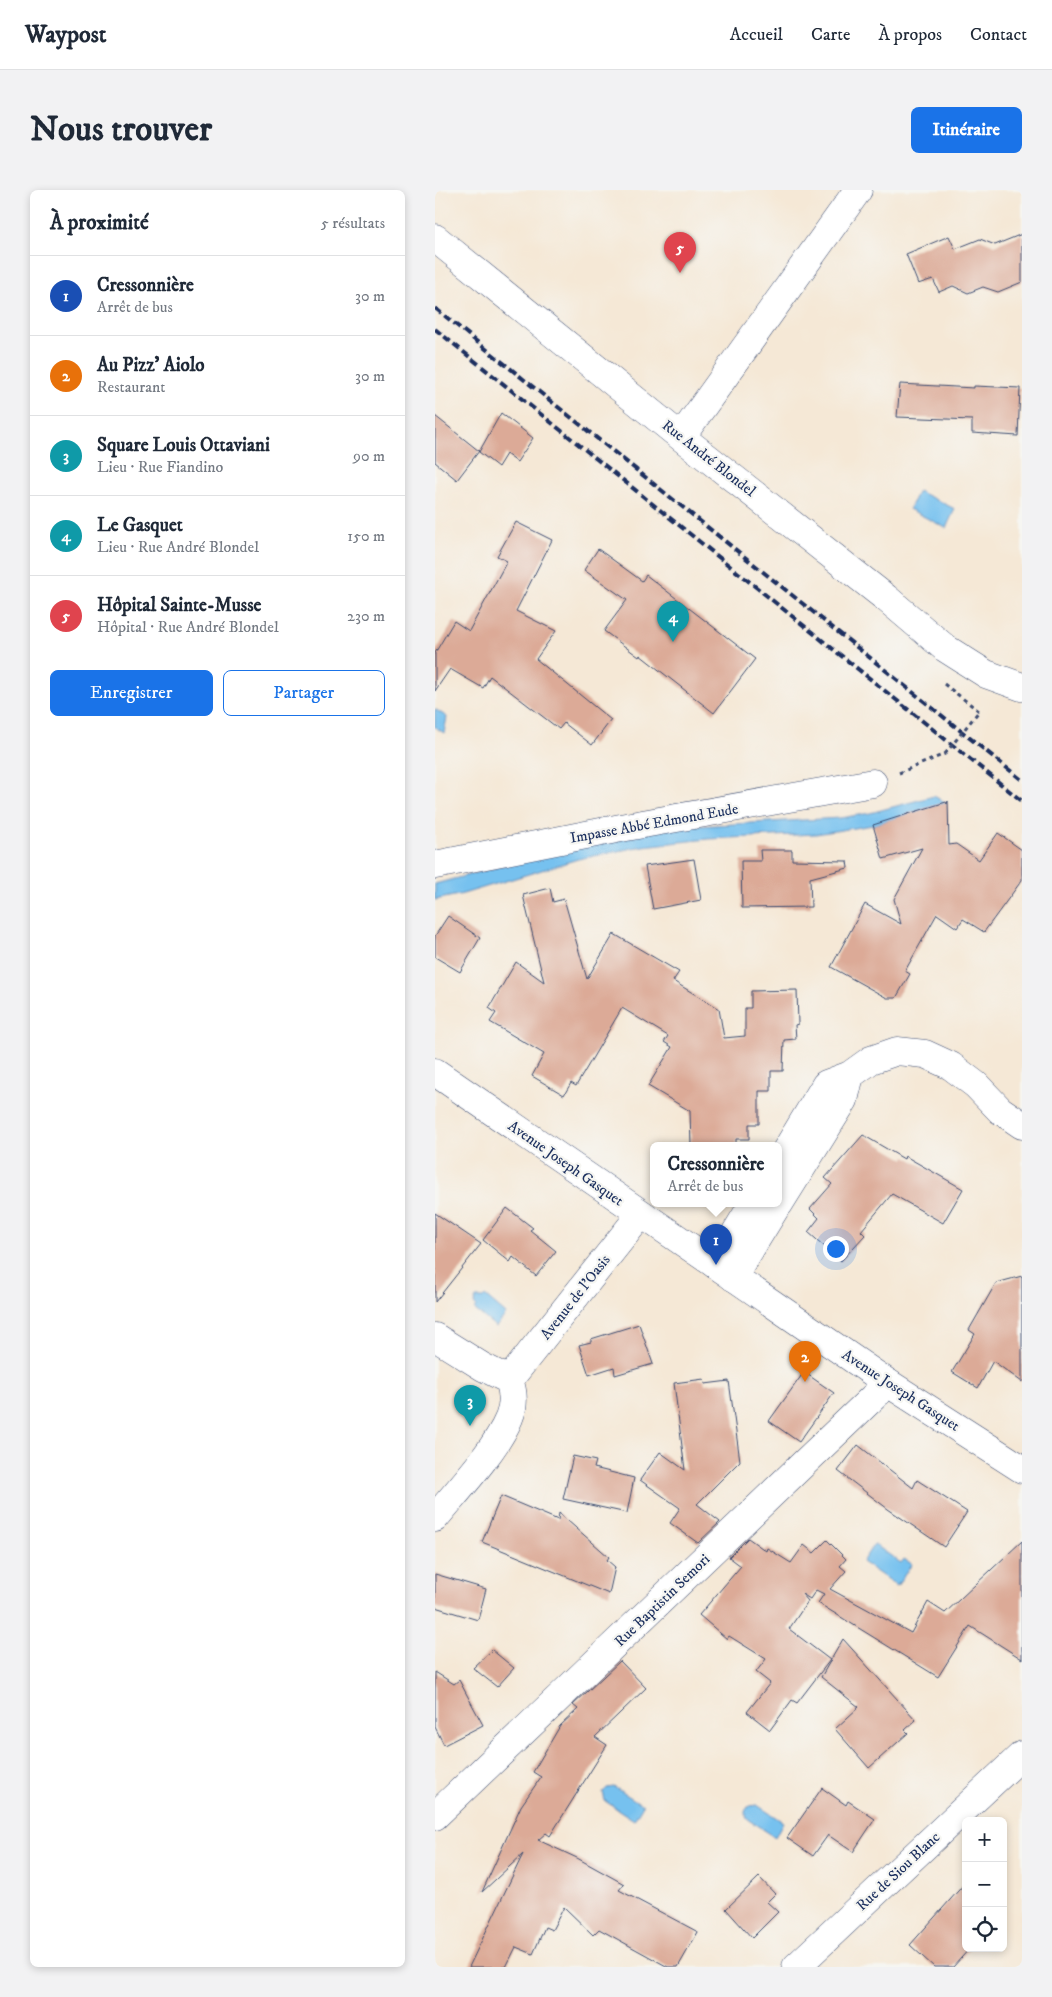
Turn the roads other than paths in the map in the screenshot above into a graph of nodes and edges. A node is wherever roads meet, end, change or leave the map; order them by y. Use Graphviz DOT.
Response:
graph roads {
  1 [pos="858,190"];
  2 [pos="435,238"];
  3 [pos="681,437"];
  4 [pos="1022,687"];
  5 [pos="873,783"];
  6 [pos="435,865"];
  7 [pos="435,1072"];
  8 [pos="850,1075"];
  9 [pos="1022,1125"];
  10 [pos="782,1157"];
  11 [pos="782,1198"];
  12 [pos="752,1207"];
  13 [pos="776,1207"];
  14 [pos="641,1214"];
  15 [pos="724,1271"];
  16 [pos="435,1337"];
  17 [pos="509,1380"];
  18 [pos="888,1383"];
  19 [pos="1022,1469"];
  20 [pos="435,1518"];
  21 [pos="1022,1755"];
  22 [pos="435,1816"];
  23 [pos="797,1967"];
  1 -- 3 [label="street"];
  2 -- 3 [label="street, Rue André Blondel"];
  3 -- 4 [label="street, Rue André Blondel"];
  5 -- 6 [label="street, Impasse Abbé Edmond Eude"];
  7 -- 14 [label="street, Avenue Joseph Gasquet"];
  8 -- 9 [label="street"];
  8 -- 10 [label="street"];
  8 -- 11 [label="street"];
  12 -- 15 [label="street"];
  13 -- 15 [label="street"];
  14 -- 15 [label="street, Avenue Joseph Gasquet"];
  14 -- 17 [label="street, Avenue de l'Oasis"];
  15 -- 18 [label="street, Avenue Joseph Gasquet"];
  16 -- 17 [label="street"];
  17 -- 20 [label="street"];
  18 -- 19 [label="street, Avenue Joseph Gasquet"];
  18 -- 22 [label="street, Rue Baptistin Semori"];
  21 -- 23 [label="street, Rue de Siou Blanc"];
}
